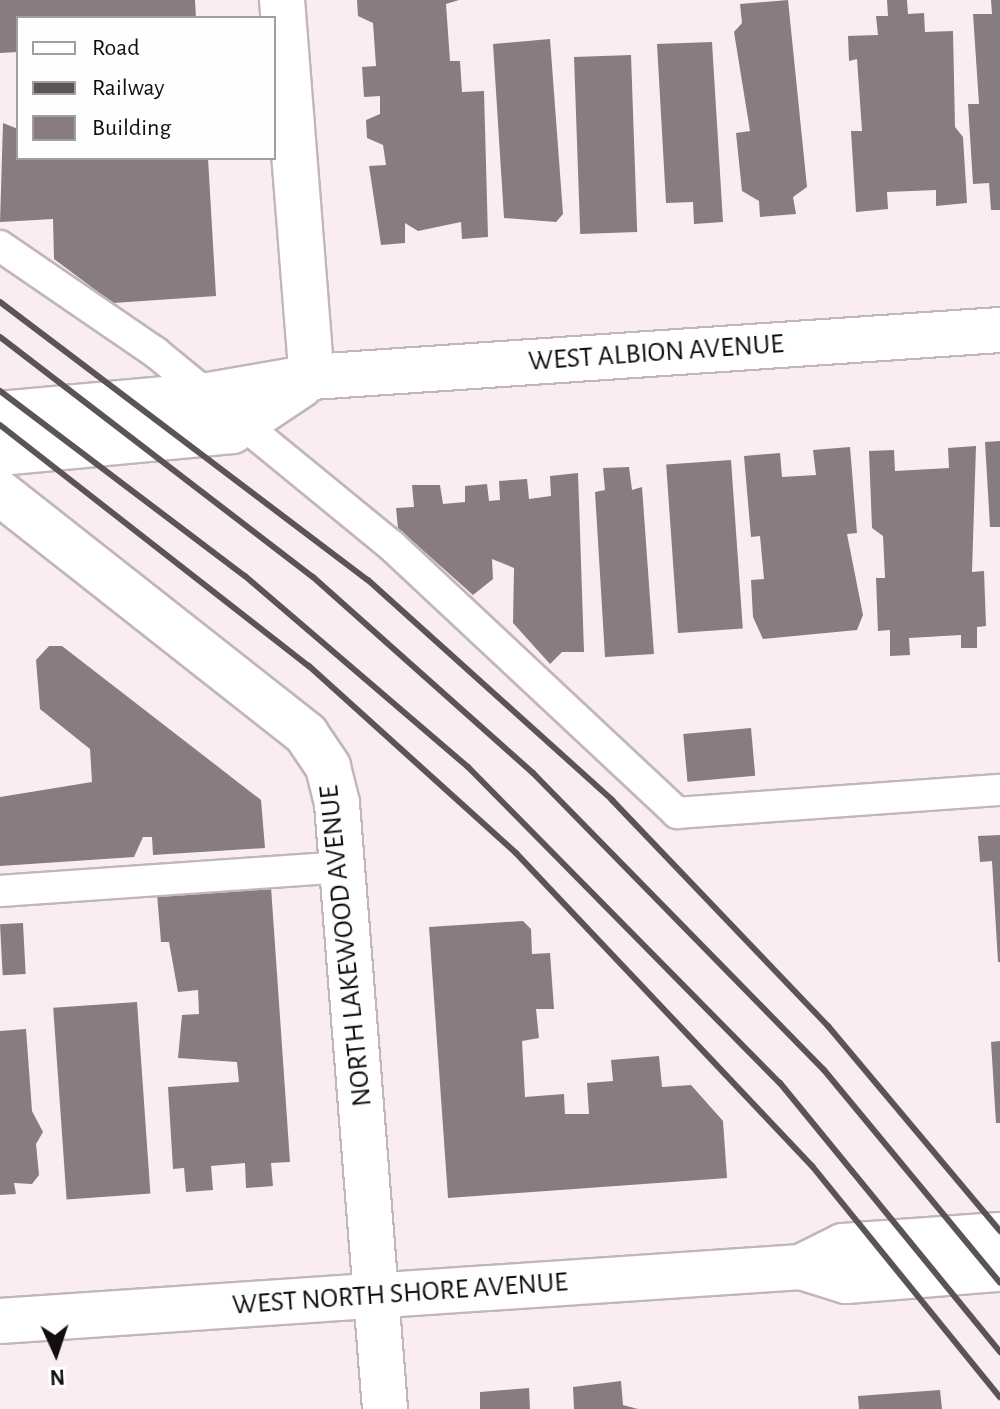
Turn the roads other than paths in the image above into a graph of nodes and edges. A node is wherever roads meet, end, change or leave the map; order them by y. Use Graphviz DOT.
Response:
graph roads {
  1 [pos="282,0"];
  2 [pos="0,246"];
  3 [pos="1000,330"];
  4 [pos="312,377"];
  5 [pos="209,395"];
  6 [pos="0,414"];
  7 [pos="244,425"];
  8 [pos="0,453"];
  9 [pos="0,493"];
  10 [pos="1000,790"];
  11 [pos="343,867"];
  12 [pos="0,891"];
  13 [pos="1000,1235"];
  14 [pos="801,1267"];
  15 [pos="1000,1269"];
  16 [pos="376,1295"];
  17 [pos="0,1321"];
  18 [pos="385,1409"];
  1 -- 4 [label="street"];
  2 -- 5 [label="lane"];
  3 -- 4 [label="street, WEST ALBION AVENUE"];
  4 -- 5 [label="street, WEST ALBION AVENUE"];
  4 -- 7 [label="street"];
  5 -- 6 [label="street, WEST ALBION AVENUE"];
  5 -- 7 [label="lane"];
  7 -- 8 [label="street"];
  7 -- 10 [label="lane"];
  9 -- 11 [label="street, NORTH LAKEWOOD AVENUE"];
  11 -- 12 [label="lane"];
  11 -- 16 [label="street, NORTH LAKEWOOD AVENUE"];
  13 -- 14 [label="street, WEST NORTH SHORE AVENUE"];
  14 -- 15 [label="street, WEST NORTH SHORE AVENUE"];
  14 -- 16 [label="street, WEST NORTH SHORE AVENUE"];
  16 -- 17 [label="street, WEST NORTH SHORE AVENUE"];
  16 -- 18 [label="street, NORTH LAKEWOOD AVENUE"];
}
